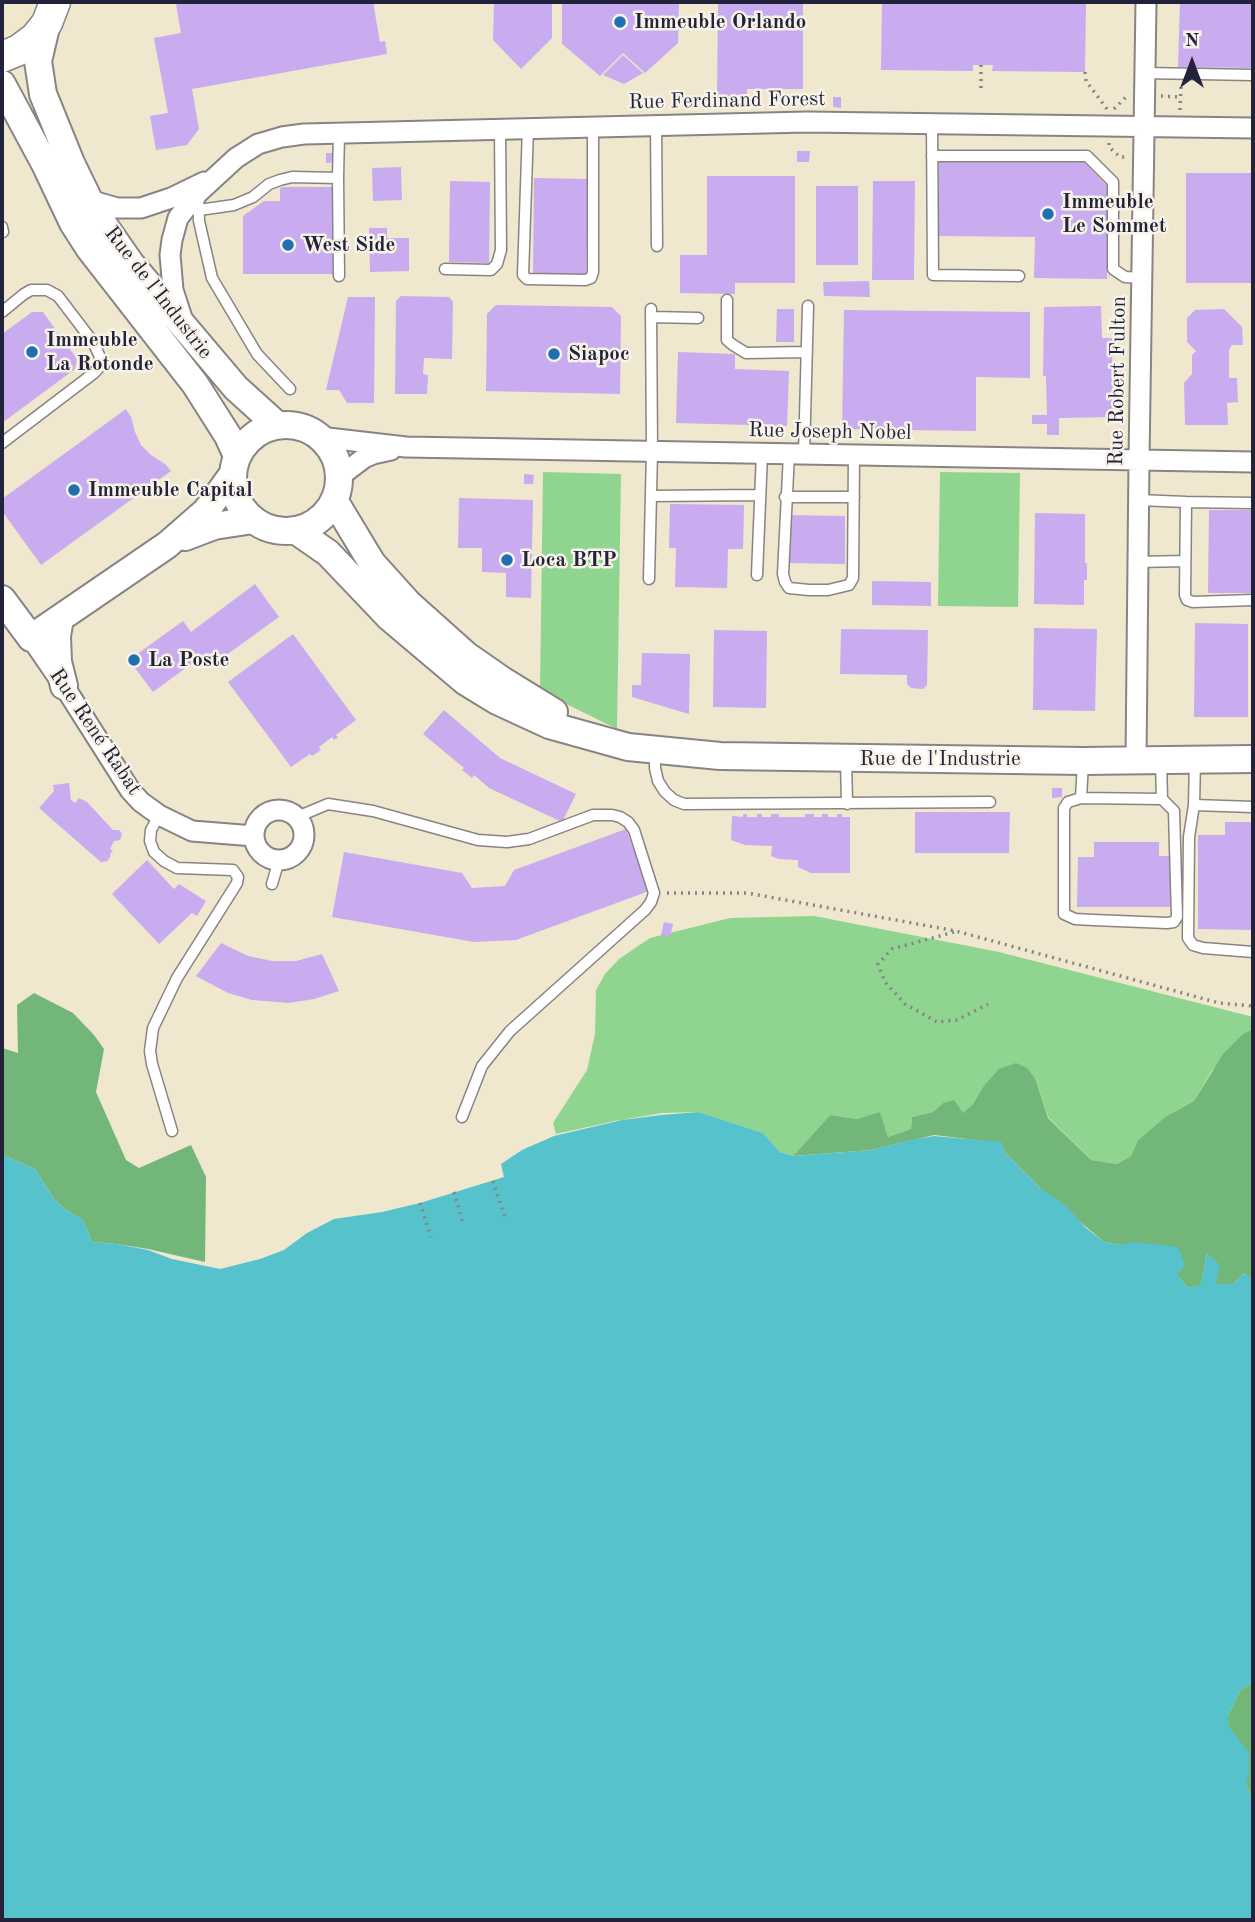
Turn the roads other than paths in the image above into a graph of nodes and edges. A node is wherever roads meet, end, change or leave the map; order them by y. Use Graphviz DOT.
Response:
graph roads {
  1 [pos="1146,2"];
  2 [pos="51,12"];
  3 [pos="2,58"];
  4 [pos="1146,73"];
  5 [pos="1253,75"];
  6 [pos="2,84"];
  7 [pos="932,123"];
  8 [pos="656,125"];
  9 [pos="593,126"];
  10 [pos="1145,127"];
  11 [pos="500,128"];
  12 [pos="528,128"];
  13 [pos="1253,128"];
  14 [pos="339,133"];
  15 [pos="932,156"];
  16 [pos="214,177"];
  17 [pos="338,178"];
  18 [pos="89,200"];
  19 [pos="199,202"];
  20 [pos="656,246"];
  21 [pos="445,269"];
  22 [pos="339,276"];
  23 [pos="1019,276"];
  24 [pos="1142,278"];
  25 [pos="727,300"];
  26 [pos="808,306"];
  27 [pos="2,312"];
  28 [pos="698,318"];
  29 [pos="190,335"];
  30 [pos="807,352"];
  31 [pos="290,389"];
  32 [pos="277,425"];
  33 [pos="319,437"];
  34 [pos="2,443"];
  35 [pos="406,447"];
  36 [pos="652,451"];
  37 [pos="762,453"];
  38 [pos="796,454"];
  39 [pos="854,455"];
  40 [pos="1139,460"];
  41 [pos="1253,462"];
  42 [pos="235,465"];
  43 [pos="336,489"];
  44 [pos="760,495"];
  45 [pos="651,496"];
  46 [pos="785,497"];
  47 [pos="854,497"];
  48 [pos="1138,500"];
  49 [pos="1186,502"];
  50 [pos="1253,503"];
  51 [pos="253,520"];
  52 [pos="295,530"];
  53 [pos="167,545"];
  54 [pos="1185,561"];
  55 [pos="1138,562"];
  56 [pos="757,575"];
  57 [pos="649,579"];
  58 [pos="2,597"];
  59 [pos="1253,600"];
  60 [pos="68,612"];
  61 [pos="31,638"];
  62 [pos="64,686"];
  63 [pos="628,747"];
  64 [pos="654,751"];
  65 [pos="846,758"];
  66 [pos="1149,760"];
  67 [pos="1195,760"];
  68 [pos="1253,760"];
  69 [pos="1083,761"];
  70 [pos="1081,798"];
  71 [pos="1162,799"];
  72 [pos="990,803"];
  73 [pos="847,804"];
  74 [pos="1194,805"];
  75 [pos="1253,807"];
  76 [pos="159,816"];
  77 [pos="297,817"];
  78 [pos="254,836"];
  79 [pos="279,860"];
  80 [pos="272,884"];
  81 [pos="1253,952"];
  82 [pos="462,1117"];
  83 [pos="172,1131"];
  1 -- 4 [label="street, Rue Robert Fulton"];
  2 -- 3 [label="main road"];
  2 -- 18 [label="main road, Rue de l'Industrie"];
  4 -- 5 [label="lane"];
  4 -- 10 [label="street, Rue Robert Fulton"];
  6 -- 42 [label="main road, Rue de l'Industrie"];
  7 -- 8 [label="street, Rue Ferdinand Forest"];
  7 -- 10 [label="street, Rue Ferdinand Forest"];
  7 -- 15 [label="lane"];
  8 -- 9 [label="street, Rue Ferdinand Forest"];
  8 -- 20 [label="lane"];
  9 -- 12 [label="street, Rue Ferdinand Forest"];
  9 -- 12 [label="lane"];
  10 -- 13 [label="street, Rue Ferdinand Forest"];
  10 -- 24 [label="street, Rue Robert Fulton"];
  11 -- 12 [label="street, Rue Ferdinand Forest"];
  11 -- 14 [label="street, Rue Ferdinand Forest"];
  11 -- 21 [label="lane"];
  14 -- 16 [label="street, Rue Ferdinand Forest"];
  14 -- 17 [label="lane"];
  15 -- 23 [label="lane"];
  15 -- 24 [label="lane"];
  16 -- 18 [label="street, Rue Ferdinand Forest"];
  16 -- 19 [label="street, Rue Ferdinand Forest"];
  17 -- 19 [label="lane"];
  17 -- 22 [label="lane"];
  18 -- 29 [label="main road, Rue de l'Industrie"];
  19 -- 29 [label="street, Rue Ferdinand Forest"];
  19 -- 31 [label="lane"];
  24 -- 40 [label="street, Rue Robert Fulton"];
  25 -- 30 [label="lane"];
  26 -- 30 [label="lane"];
  27 -- 34 [label="lane"];
  28 -- 36 [label="lane"];
  29 -- 32 [label="main road, Rue de l'Industrie"];
  30 -- 38 [label="lane"];
  32 -- 33 [label="main road, Rue de l'Industrie"];
  32 -- 42 [label="main road"];
  33 -- 35 [label="street, Rue Joseph Nobel"];
  33 -- 43 [label="main road, Rue de l'Industrie"];
  35 -- 36 [label="street, Rue Joseph Nobel"];
  35 -- 43 [label="street, Rue Joseph Nobel"];
  36 -- 37 [label="street, Rue Joseph Nobel"];
  36 -- 45 [label="lane"];
  37 -- 38 [label="street, Rue Joseph Nobel"];
  37 -- 44 [label="lane"];
  38 -- 39 [label="street, Rue Joseph Nobel"];
  38 -- 46 [label="lane"];
  39 -- 40 [label="street, Rue Joseph Nobel"];
  39 -- 47 [label="lane"];
  40 -- 41 [label="street, Rue Joseph Nobel"];
  40 -- 48 [label="street, Rue Robert Fulton"];
  42 -- 51 [label="main road, Rue de l'Industrie"];
  42 -- 53 [label="main road"];
  43 -- 52 [label="main road"];
  43 -- 63 [label="main road, Rue de l'Industrie"];
  44 -- 45 [label="lane"];
  44 -- 56 [label="lane"];
  45 -- 57 [label="lane"];
  46 -- 47 [label="lane"];
  46 -- 47 [label="lane"];
  48 -- 49 [label="lane"];
  48 -- 55 [label="street, Rue Robert Fulton"];
  49 -- 50 [label="lane"];
  49 -- 54 [label="lane"];
  51 -- 52 [label="main road, Rue de l'Industrie"];
  51 -- 53 [label="main road"];
  52 -- 63 [label="main road, Rue de l'Industrie"];
  53 -- 60 [label="main road"];
  54 -- 55 [label="lane"];
  54 -- 59 [label="lane"];
  55 -- 66 [label="street, Rue Robert Fulton"];
  58 -- 60 [label="main road"];
  58 -- 61 [label="main road, Rue René Rabat"];
  60 -- 61 [label="main road"];
  60 -- 62 [label="main road"];
  61 -- 62 [label="street, Rue René Rabat"];
  62 -- 76 [label="street, Rue René Rabat"];
  63 -- 64 [label="main road, Rue de l'Industrie"];
  64 -- 65 [label="main road, Rue de l'Industrie"];
  64 -- 73 [label="lane"];
  65 -- 69 [label="main road, Rue de l'Industrie"];
  65 -- 73 [label="lane"];
  66 -- 67 [label="main road, Rue de l'Industrie"];
  66 -- 69 [label="main road, Rue de l'Industrie"];
  66 -- 71 [label="lane"];
  67 -- 68 [label="main road, Rue de l'Industrie"];
  67 -- 74 [label="lane"];
  69 -- 70 [label="lane"];
  70 -- 71 [label="lane"];
  70 -- 71 [label="lane"];
  72 -- 73 [label="lane"];
  74 -- 75 [label="lane"];
  74 -- 81 [label="lane"];
  76 -- 78 [label="street, Rue René Rabat"];
  76 -- 83 [label="lane"];
  77 -- 78 [label="street"];
  77 -- 79 [label="street"];
  77 -- 82 [label="lane"];
  78 -- 79 [label="street"];
  79 -- 80 [label="lane"];
}
